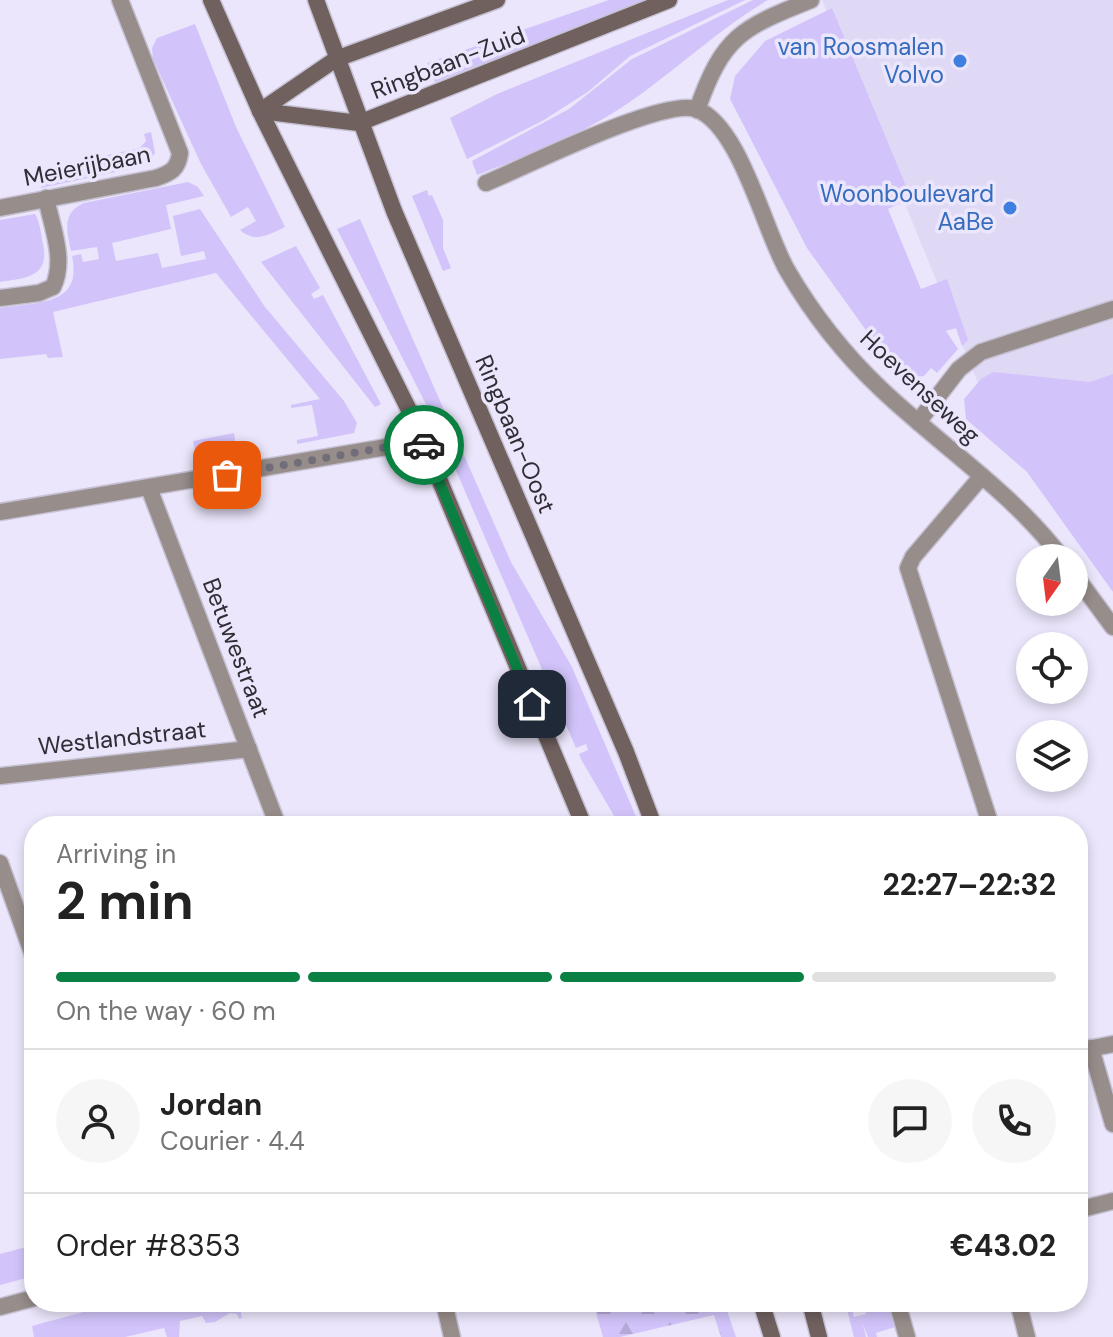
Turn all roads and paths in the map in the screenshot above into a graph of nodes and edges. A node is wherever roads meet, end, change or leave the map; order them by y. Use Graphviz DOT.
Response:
graph roads {
  1 [pos="120,0"];
  2 [pos="211,0"];
  3 [pos="316,0"];
  4 [pos="497,0"];
  5 [pos="669,0"];
  6 [pos="811,0"];
  7 [pos="336,59"];
  8 [pos="697,110"];
  9 [pos="260,111"];
  10 [pos="359,123"];
  11 [pos="486,183"];
  12 [pos="46,198"];
  13 [pos="0,208"];
  14 [pos="0,298"];
  15 [pos="1113,309"];
  16 [pos="918,422"];
  17 [pos="422,441"];
  18 [pos="982,476"];
  19 [pos="149,488"];
  20 [pos="0,512"];
  21 [pos="1051,544"];
  22 [pos="1088,593"];
  23 [pos="1113,627"];
  24 [pos="249,749"];
  25 [pos="0,776"];
  26 [pos="274,816"];
  27 [pos="580,816"];
  28 [pos="650,816"];
  29 [pos="988,816"];
  30 [pos="0,863"];
  31 [pos="24,930"];
  32 [pos="1113,1044"];
  33 [pos="1088,1048"];
  34 [pos="1088,1057"];
  35 [pos="1113,1124"];
  36 [pos="1113,1201"];
  37 [pos="1088,1207"];
  38 [pos="24,1301"];
  39 [pos="0,1307"];
  40 [pos="446,1312"];
  41 [pos="764,1312"];
  42 [pos="813,1312"];
  43 [pos="900,1312"];
  44 [pos="1021,1312"];
  45 [pos="452,1337"];
  46 [pos="772,1337"];
  47 [pos="819,1337"];
  48 [pos="907,1337"];
  49 [pos="1027,1337"];
  1 -- 12 [label="street, Meierijbaan"];
  2 -- 9 [label="main road"];
  3 -- 7 [label="main road, Ringbaan-Oost"];
  4 -- 7 [label="main road, Ringbaan-Zuid"];
  5 -- 10 [label="main road, Ringbaan-Zuid"];
  6 -- 8 [label="street"];
  7 -- 9 [label="main road, Ringbaan-Zuid"];
  7 -- 10 [label="main road, Ringbaan-Oost"];
  8 -- 11 [label="street"];
  8 -- 16 [label="street, Hoevenseweg"];
  9 -- 10 [label="main road, Ringbaan-Zuid"];
  9 -- 17 [label="main road"];
  10 -- 28 [label="main road, Ringbaan-Oost"];
  12 -- 13 [label="street, Meierijbaan"];
  12 -- 14 [label="street"];
  15 -- 16 [label="street"];
  16 -- 18 [label="street, Hoevenseweg"];
  17 -- 19 [label="street"];
  17 -- 27 [label="main road"];
  18 -- 21 [label="street, Hoevenseweg"];
  18 -- 29 [label="street"];
  19 -- 20 [label="street"];
  19 -- 24 [label="street, Betuwestraat"];
  22 -- 23 [label="street"];
  24 -- 25 [label="street, Westlandstraat"];
  24 -- 26 [label="street, Betuwestraat"];
  30 -- 31 [label="street"];
  32 -- 33 [label="street"];
  34 -- 35 [label="street"];
  36 -- 37 [label="street"];
  38 -- 39 [label="street"];
  40 -- 45 [label="street"];
  41 -- 46 [label="main road"];
  42 -- 47 [label="main road"];
  43 -- 48 [label="street"];
  44 -- 49 [label="street"];
}
